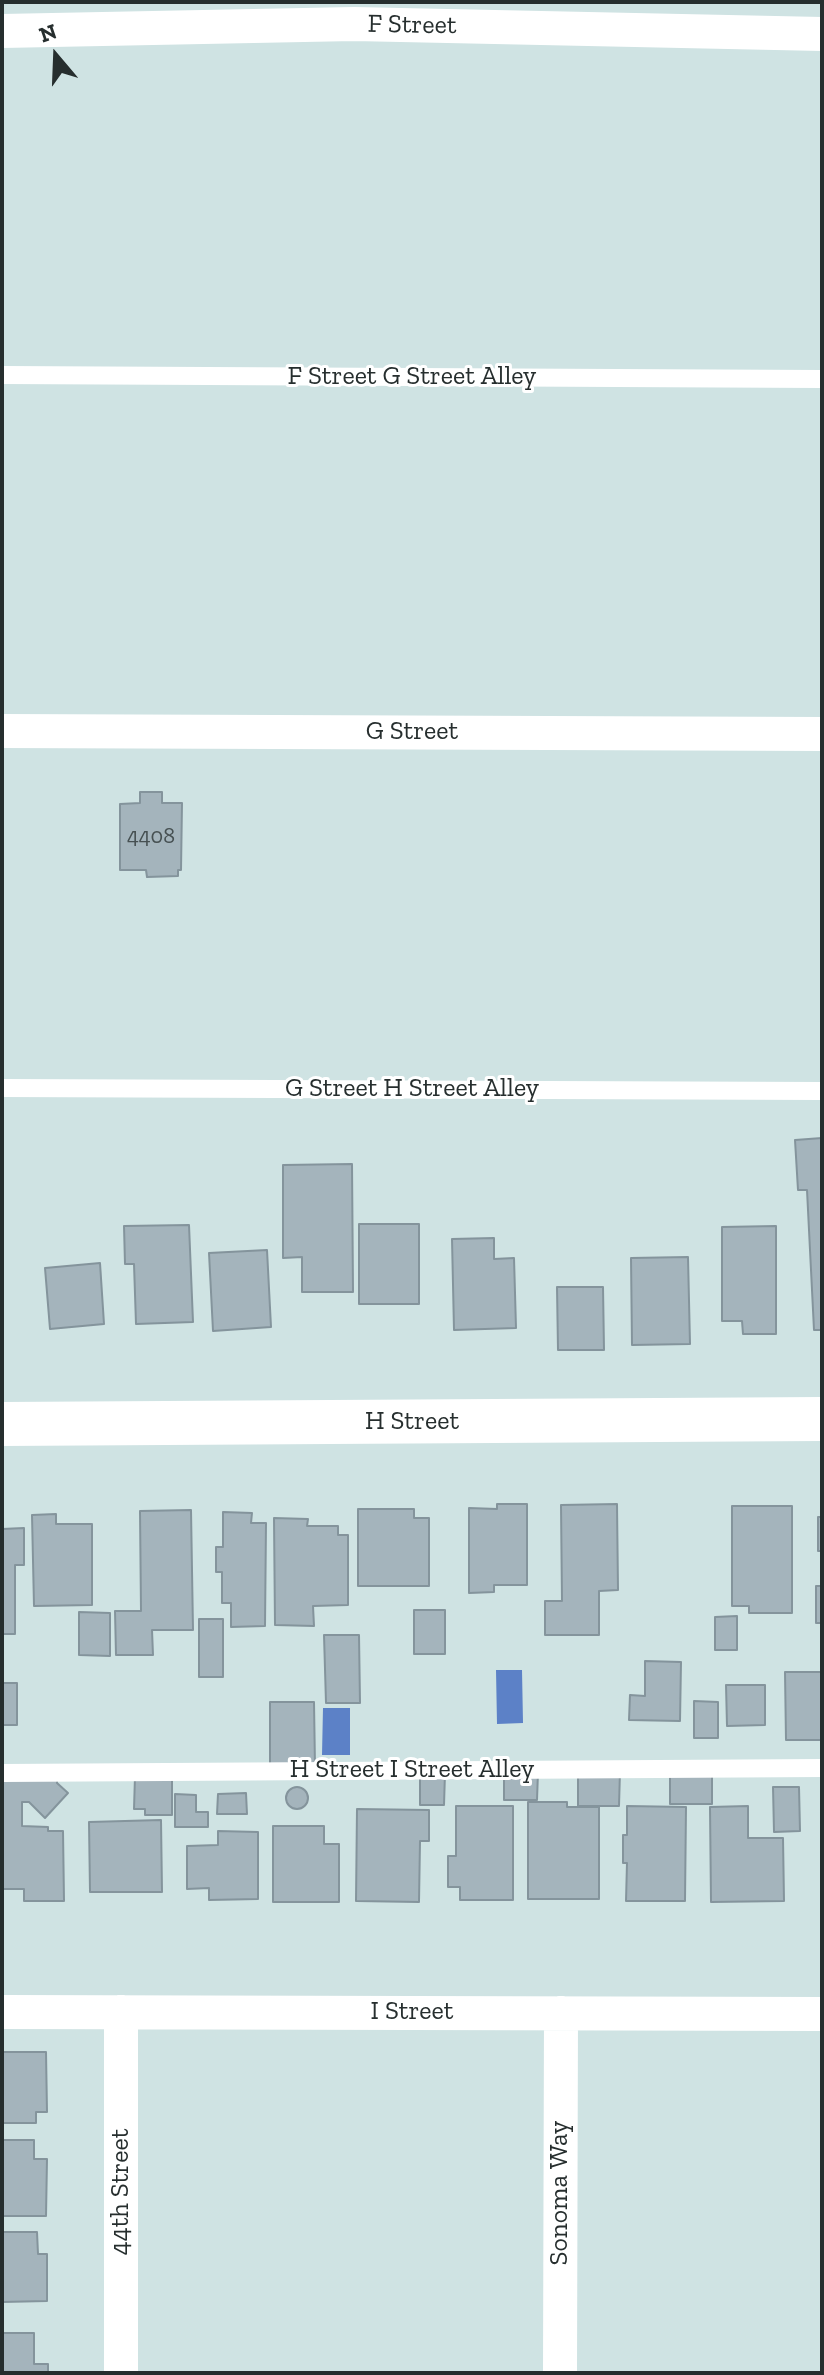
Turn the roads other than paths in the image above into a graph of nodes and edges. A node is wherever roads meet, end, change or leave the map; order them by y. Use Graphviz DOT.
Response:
graph roads {
  1 [pos="355,13"];
  2 [pos="2,31"];
  3 [pos="822,34"];
  4 [pos="2,375"];
  5 [pos="822,379"];
  6 [pos="2,731"];
  7 [pos="822,734"];
  8 [pos="2,1088"];
  9 [pos="822,1091"];
  10 [pos="822,1419"];
  11 [pos="2,1424"];
  12 [pos="822,1768"];
  13 [pos="2,1773"];
  14 [pos="2,2012"];
  15 [pos="121,2012"];
  16 [pos="561,2013"];
  17 [pos="822,2014"];
  18 [pos="121,2373"];
  19 [pos="560,2373"];
  1 -- 2 [label="street, F Street"];
  1 -- 3 [label="street, F Street"];
  4 -- 5 [label="lane, F Street G Street Alley"];
  6 -- 7 [label="street, G Street"];
  8 -- 9 [label="lane, G Street H Street Alley"];
  10 -- 11 [label="main road, H Street"];
  12 -- 13 [label="lane, H Street I Street Alley"];
  14 -- 15 [label="street, I Street"];
  15 -- 16 [label="street, I Street"];
  15 -- 18 [label="street, 44th Street"];
  16 -- 17 [label="street, I Street"];
  16 -- 19 [label="street, Sonoma Way"];
}
